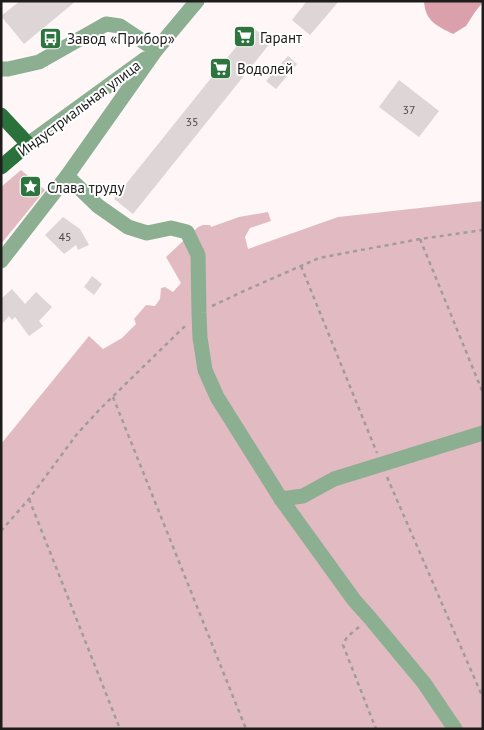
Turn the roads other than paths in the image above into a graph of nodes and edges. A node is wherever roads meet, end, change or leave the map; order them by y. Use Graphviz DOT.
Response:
graph roads {
  1 [pos="197,1"];
  2 [pos="156,50"];
  3 [pos="1,69"];
  4 [pos="1,115"];
  5 [pos="28,144"];
  6 [pos="1,166"];
  7 [pos="67,176"];
  8 [pos="1,261"];
  9 [pos="483,433"];
  10 [pos="281,499"];
  11 [pos="454,729"];
  1 -- 2 [label="street"];
  2 -- 3 [label="street"];
  2 -- 5 [label="street, Индустриальная улица"];
  2 -- 7 [label="street"];
  4 -- 5 [label="main road"];
  5 -- 6 [label="main road, Индустриальная улица"];
  7 -- 8 [label="street"];
  7 -- 10 [label="street"];
  9 -- 10 [label="street"];
  10 -- 11 [label="street"];
}
